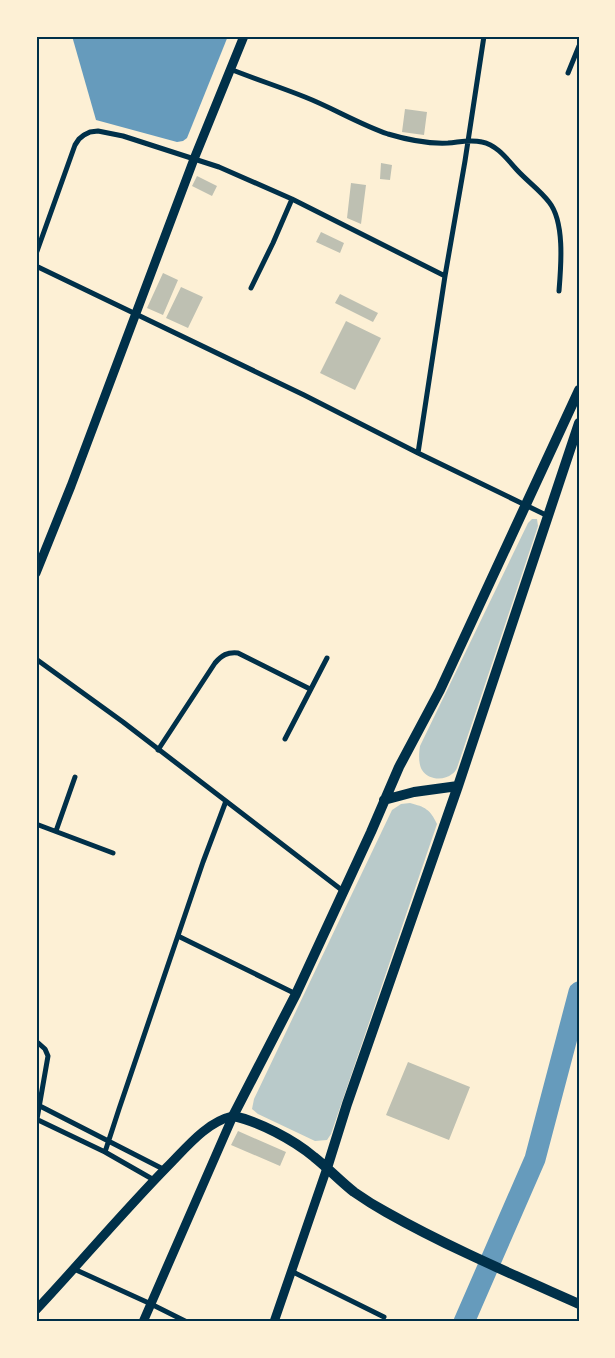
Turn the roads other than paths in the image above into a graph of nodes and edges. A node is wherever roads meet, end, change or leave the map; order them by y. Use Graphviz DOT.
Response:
graph roads {
  1 [pos="244,36"];
  2 [pos="484,36"];
  3 [pos="579,46"];
  4 [pos="230,69"];
  5 [pos="568,73"];
  6 [pos="468,140"];
  7 [pos="194,159"];
  8 [pos="292,199"];
  9 [pos="36,254"];
  10 [pos="36,266"];
  11 [pos="445,276"];
  12 [pos="251,288"];
  13 [pos="558,291"];
  14 [pos="136,315"];
  15 [pos="579,390"];
  16 [pos="579,423"];
  17 [pos="418,454"];
  18 [pos="526,505"];
  19 [pos="548,517"];
  20 [pos="36,573"];
  21 [pos="327,658"];
  22 [pos="36,659"];
  23 [pos="310,690"];
  24 [pos="285,739"];
  25 [pos="158,750"];
  26 [pos="75,776"];
  27 [pos="458,786"];
  28 [pos="384,800"];
  29 [pos="226,801"];
  30 [pos="36,824"];
  31 [pos="56,832"];
  32 [pos="112,853"];
  33 [pos="343,891"];
  34 [pos="178,936"];
  35 [pos="296,994"];
  36 [pos="36,1041"];
  37 [pos="38,1105"];
  38 [pos="233,1116"];
  39 [pos="37,1119"];
  40 [pos="109,1141"];
  41 [pos="105,1152"];
  42 [pos="327,1168"];
  43 [pos="165,1170"];
  44 [pos="154,1180"];
  45 [pos="74,1269"];
  46 [pos="292,1271"];
  47 [pos="151,1304"];
  48 [pos="579,1304"];
  49 [pos="36,1310"];
  50 [pos="384,1317"];
  51 [pos="142,1322"];
  52 [pos="187,1322"];
  53 [pos="274,1322"];
  1 -- 4 [label="street"];
  2 -- 6 [label="street"];
  3 -- 5 [label="street"];
  4 -- 6 [label="street"];
  4 -- 7 [label="street"];
  6 -- 11 [label="street"];
  6 -- 13 [label="street"];
  7 -- 8 [label="street"];
  7 -- 9 [label="street"];
  7 -- 14 [label="street"];
  8 -- 11 [label="street"];
  8 -- 12 [label="street"];
  10 -- 14 [label="street"];
  11 -- 17 [label="street"];
  14 -- 17 [label="street"];
  14 -- 20 [label="street"];
  15 -- 18 [label="main road"];
  16 -- 19 [label="main road"];
  17 -- 18 [label="street"];
  18 -- 19 [label="street"];
  18 -- 28 [label="main road"];
  19 -- 27 [label="main road"];
  21 -- 23 [label="street"];
  22 -- 25 [label="street"];
  23 -- 24 [label="street"];
  23 -- 25 [label="street"];
  25 -- 29 [label="street"];
  26 -- 31 [label="street"];
  27 -- 28 [label="main road"];
  27 -- 42 [label="main road"];
  28 -- 33 [label="main road"];
  29 -- 33 [label="street"];
  29 -- 34 [label="street"];
  30 -- 31 [label="street"];
  31 -- 32 [label="street"];
  33 -- 35 [label="main road"];
  34 -- 35 [label="street"];
  34 -- 40 [label="street"];
  35 -- 38 [label="main road"];
  36 -- 37 [label="street"];
  37 -- 39 [label="street"];
  37 -- 40 [label="street"];
  38 -- 42 [label="main road"];
  38 -- 43 [label="street"];
  38 -- 47 [label="street"];
  39 -- 41 [label="street"];
  40 -- 41 [label="street"];
  40 -- 43 [label="street"];
  41 -- 44 [label="street"];
  42 -- 46 [label="street"];
  42 -- 48 [label="main road"];
  43 -- 44 [label="street"];
  44 -- 45 [label="street"];
  45 -- 47 [label="street"];
  45 -- 49 [label="street"];
  46 -- 50 [label="street"];
  46 -- 53 [label="street"];
  47 -- 51 [label="street"];
  47 -- 52 [label="street"];
}
